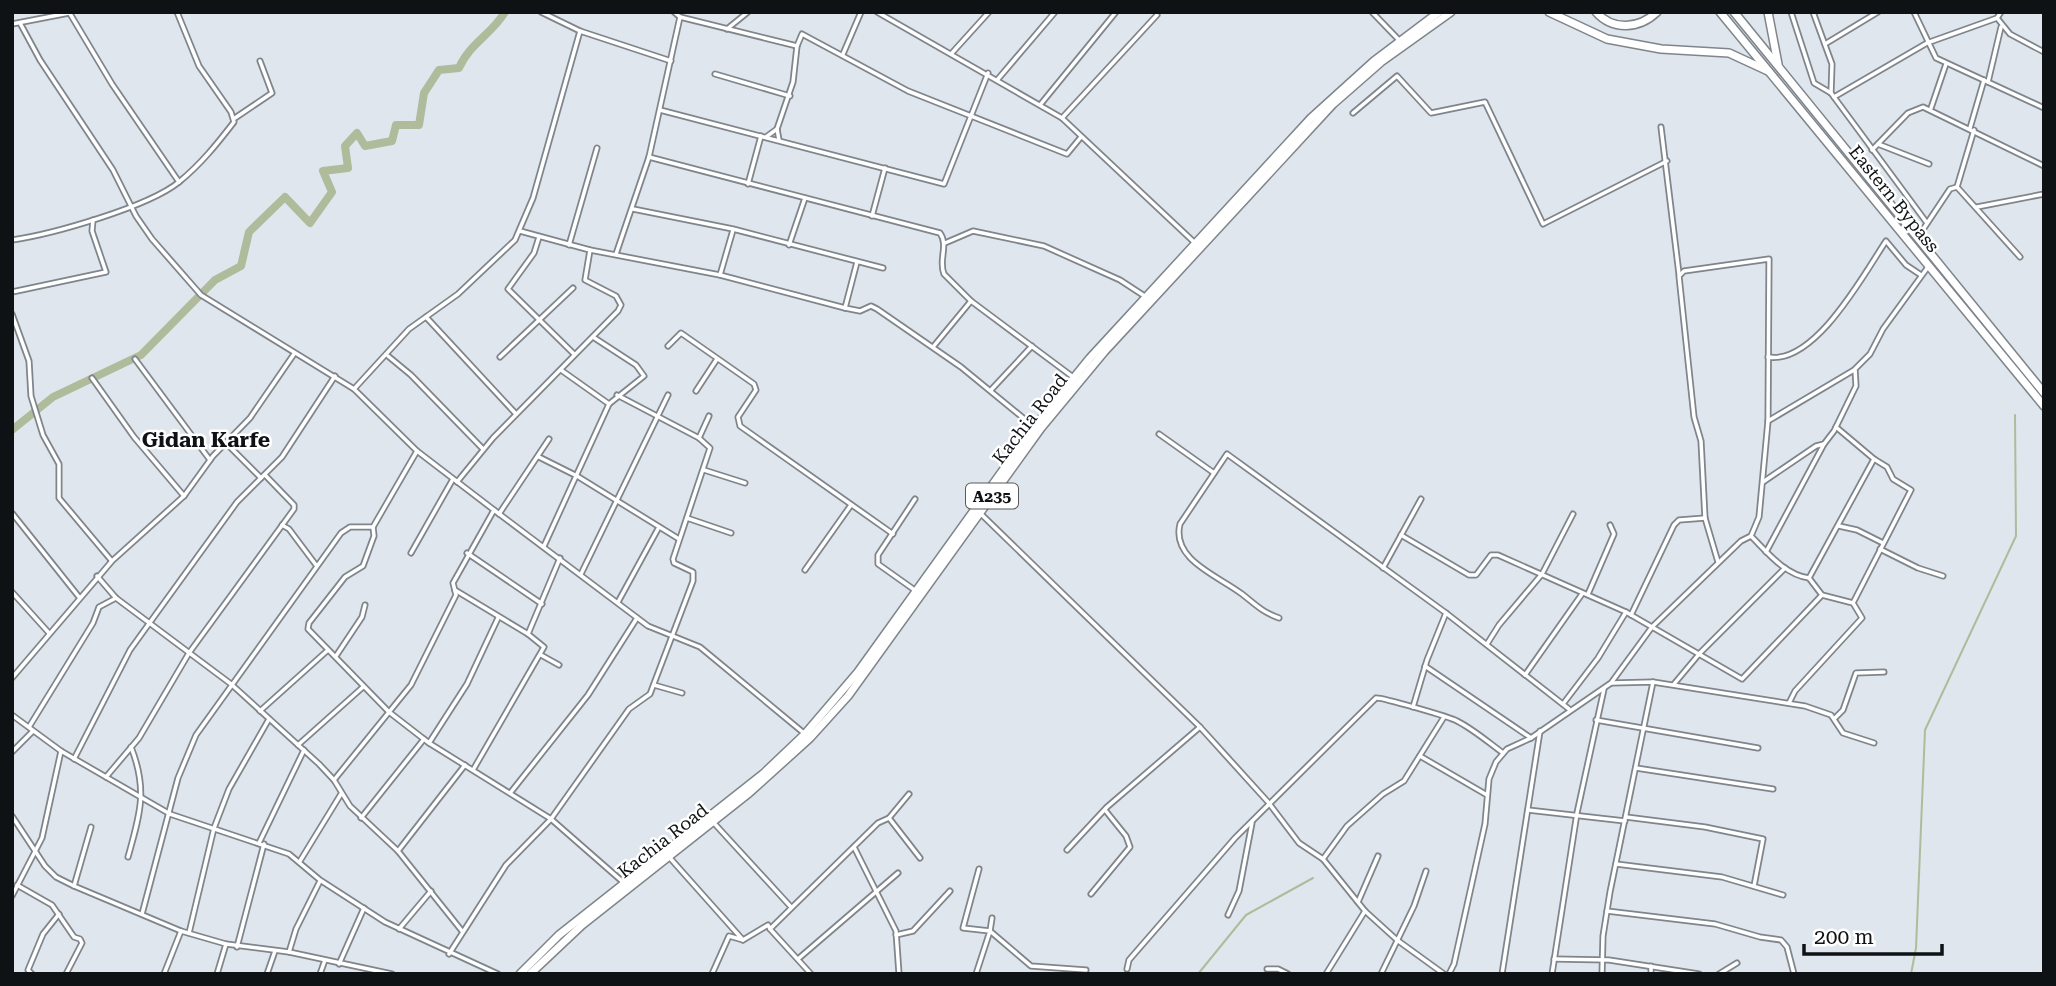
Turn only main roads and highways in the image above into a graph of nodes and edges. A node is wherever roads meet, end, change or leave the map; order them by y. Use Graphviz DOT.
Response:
graph roads {
  1 [pos="1439,12"];
  2 [pos="1451,12"];
  3 [pos="1549,12"];
  4 [pos="1595,12"];
  5 [pos="1657,12"];
  6 [pos="1720,12"];
  7 [pos="1734,12"];
  8 [pos="1768,12"];
  9 [pos="1775,70"];
  10 [pos="1220,220"];
  11 [pos="2044,393"];
  12 [pos="2044,406"];
  13 [pos="694,833"];
  14 [pos="520,974"];
  15 [pos="530,974"];
  1 -- 10 [label="highway, Kachia Road / A235"];
  2 -- 10 [label="highway, Kachia Road / A235"];
  3 -- 9 [label="highway"];
  4 -- 5 [label="highway"];
  6 -- 9 [label="highway, Eastern Bypass"];
  7 -- 9 [label="highway, Eastern Bypass"];
  8 -- 9 [label="highway"];
  9 -- 11 [label="highway, Eastern Bypass"];
  9 -- 12 [label="highway, Eastern Bypass"];
  10 -- 13 [label="highway, Kachia Road / A235"];
  10 -- 13 [label="highway, Kachia Road / A235"];
  13 -- 14 [label="highway, Kachia Road / A235"];
  13 -- 15 [label="highway, Kachia Road / A235"];
}
